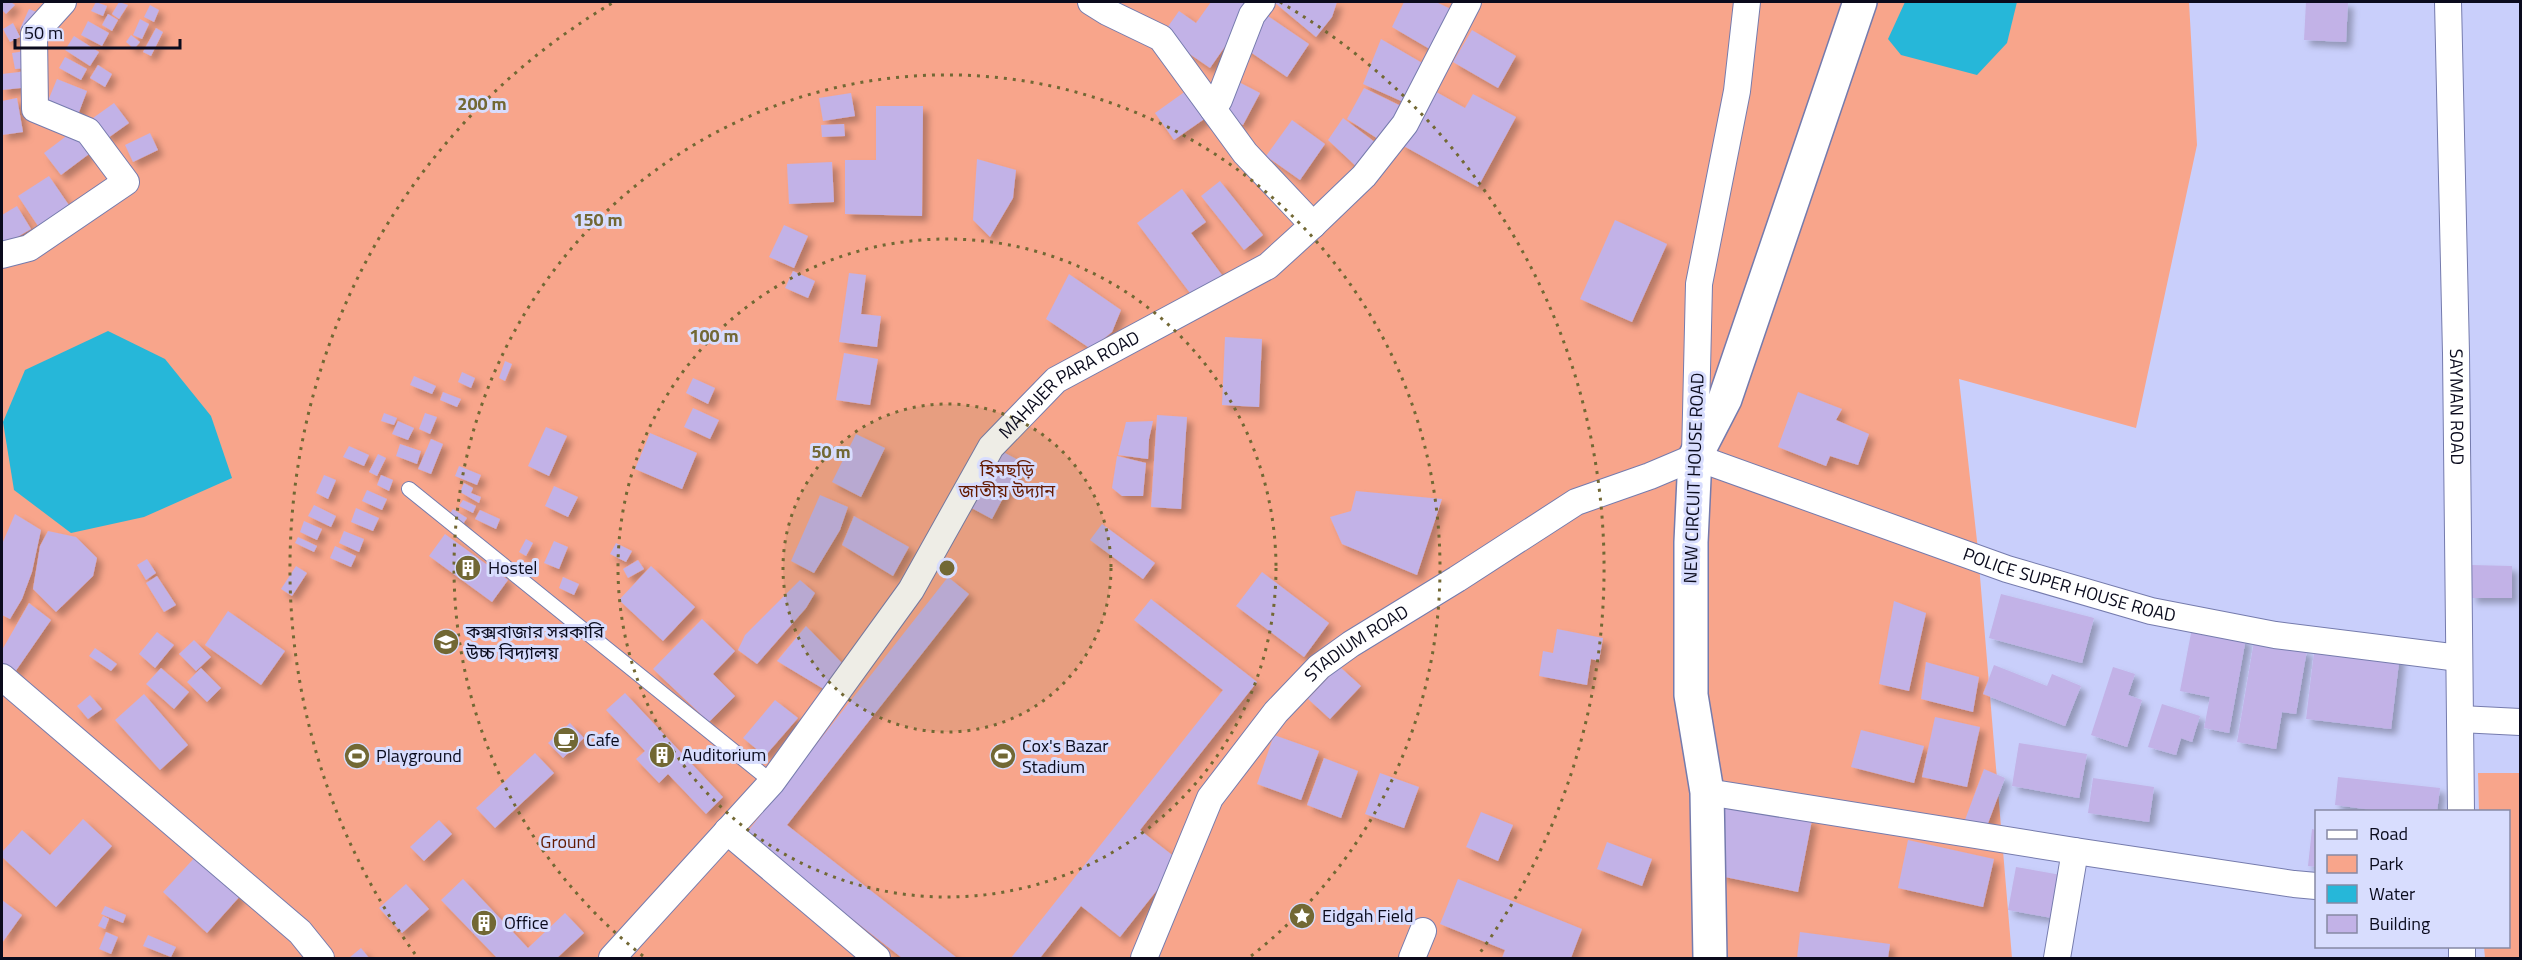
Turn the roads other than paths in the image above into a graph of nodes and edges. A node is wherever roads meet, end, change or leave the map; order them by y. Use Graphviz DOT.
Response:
graph roads {
  1 [pos="63,2"];
  2 [pos="1091,2"];
  3 [pos="1262,2"];
  4 [pos="1468,2"];
  5 [pos="1747,2"];
  6 [pos="1860,2"];
  7 [pos="2448,2"];
  8 [pos="1213,109"];
  9 [pos="1313,225"];
  10 [pos="2,255"];
  11 [pos="1695,457"];
  12 [pos="409,489"];
  13 [pos="2459,658"];
  14 [pos="2,677"];
  15 [pos="2460,719"];
  16 [pos="2520,722"];
  17 [pos="772,782"];
  18 [pos="1707,792"];
  19 [pos="2461,810"];
  20 [pos="727,831"];
  21 [pos="2075,851"];
  22 [pos="2315,886"];
  23 [pos="1423,932"];
  24 [pos="321,958"];
  25 [pos="612,958"];
  26 [pos="877,958"];
  27 [pos="1144,958"];
  28 [pos="1412,958"];
  29 [pos="1710,958"];
  30 [pos="2057,958"];
  1 -- 10 [label="street"];
  2 -- 8 [label="street"];
  3 -- 8 [label="street"];
  4 -- 9 [label="street, MAHAJER PARA ROAD"];
  5 -- 11 [label="street, NEW CIRCUIT HOUSE ROAD"];
  6 -- 11 [label="street"];
  7 -- 13 [label="street, SAYMAN ROAD"];
  8 -- 9 [label="street"];
  9 -- 17 [label="street, MAHAJER PARA ROAD"];
  11 -- 13 [label="street, POLICE SUPER HOUSE ROAD"];
  11 -- 18 [label="street, NEW CIRCUIT HOUSE ROAD"];
  11 -- 27 [label="street, STADIUM ROAD"];
  12 -- 17 [label="lane"];
  13 -- 15 [label="street, SAYMAN ROAD"];
  14 -- 24 [label="street"];
  15 -- 16 [label="street"];
  15 -- 19 [label="street, SAYMAN ROAD"];
  17 -- 20 [label="street, MAHAJER PARA ROAD"];
  18 -- 21 [label="street"];
  18 -- 29 [label="street, NEW CIRCUIT HOUSE ROAD"];
  20 -- 25 [label="street, MAHAJER PARA ROAD"];
  20 -- 26 [label="street"];
  21 -- 22 [label="street"];
  21 -- 30 [label="street"];
  23 -- 28 [label="street"];
}
